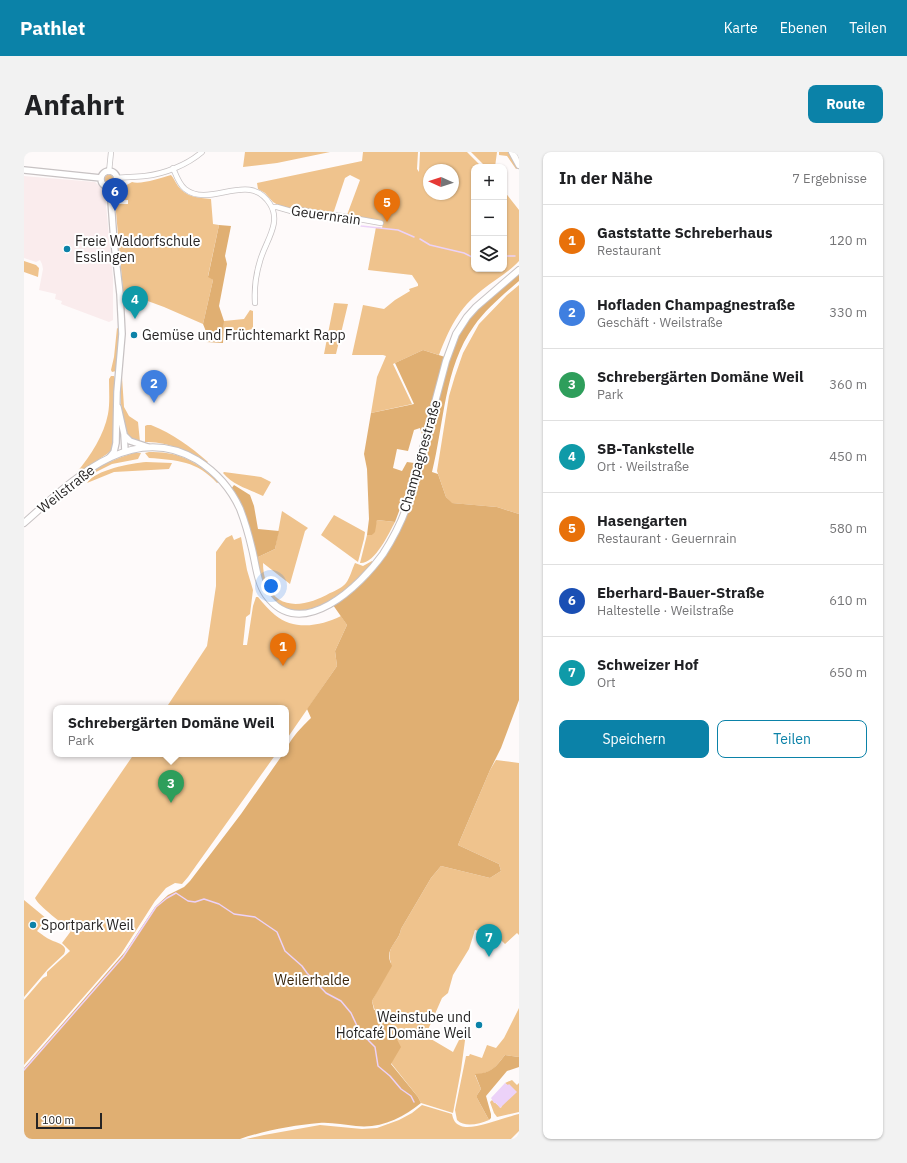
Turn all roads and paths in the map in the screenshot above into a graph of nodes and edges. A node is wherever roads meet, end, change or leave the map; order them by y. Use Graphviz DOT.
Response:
graph roads {
  1 [pos="111,152"];
  2 [pos="202,152"];
  3 [pos="512,152"];
  4 [pos="519,165"];
  5 [pos="173,168"];
  6 [pos="24,170"];
  7 [pos="109,172"];
  8 [pos="101,178"];
  9 [pos="116,178"];
  10 [pos="110,187"];
  11 [pos="272,207"];
  12 [pos="381,223"];
  13 [pos="519,270"];
  14 [pos="256,303"];
  15 [pos="117,404"];
  16 [pos="124,434"];
  17 [pos="117,436"];
  18 [pos="135,446"];
  19 [pos="125,451"];
  20 [pos="109,458"];
  21 [pos="24,523"];
  1 -- 7 [label="street"];
  2 -- 5 [label="street"];
  3 -- 4 [label="main road"];
  5 -- 9 [label="street"];
  5 -- 11 [label="street, Geuernrain"];
  6 -- 8 [label="street"];
  7 -- 8 [label="street"];
  7 -- 9 [label="street"];
  8 -- 10 [label="street"];
  9 -- 10 [label="street"];
  10 -- 15 [label="street, Weilstraße"];
  11 -- 12 [label="street, Geuernrain"];
  11 -- 14 [label="street, Geuernrain"];
  13 -- 18 [label="main road, Champagnestraße"];
  15 -- 16 [label="street, Weilstraße"];
  15 -- 17 [label="street, Weilstraße"];
  16 -- 18 [label="street"];
  16 -- 19 [label="street, Weilstraße"];
  17 -- 19 [label="street"];
  17 -- 20 [label="street, Weilstraße"];
  18 -- 19 [label="main road, Champagnestraße"];
  19 -- 20 [label="main road, Weilstraße"];
  20 -- 21 [label="main road, Weilstraße"];
}
